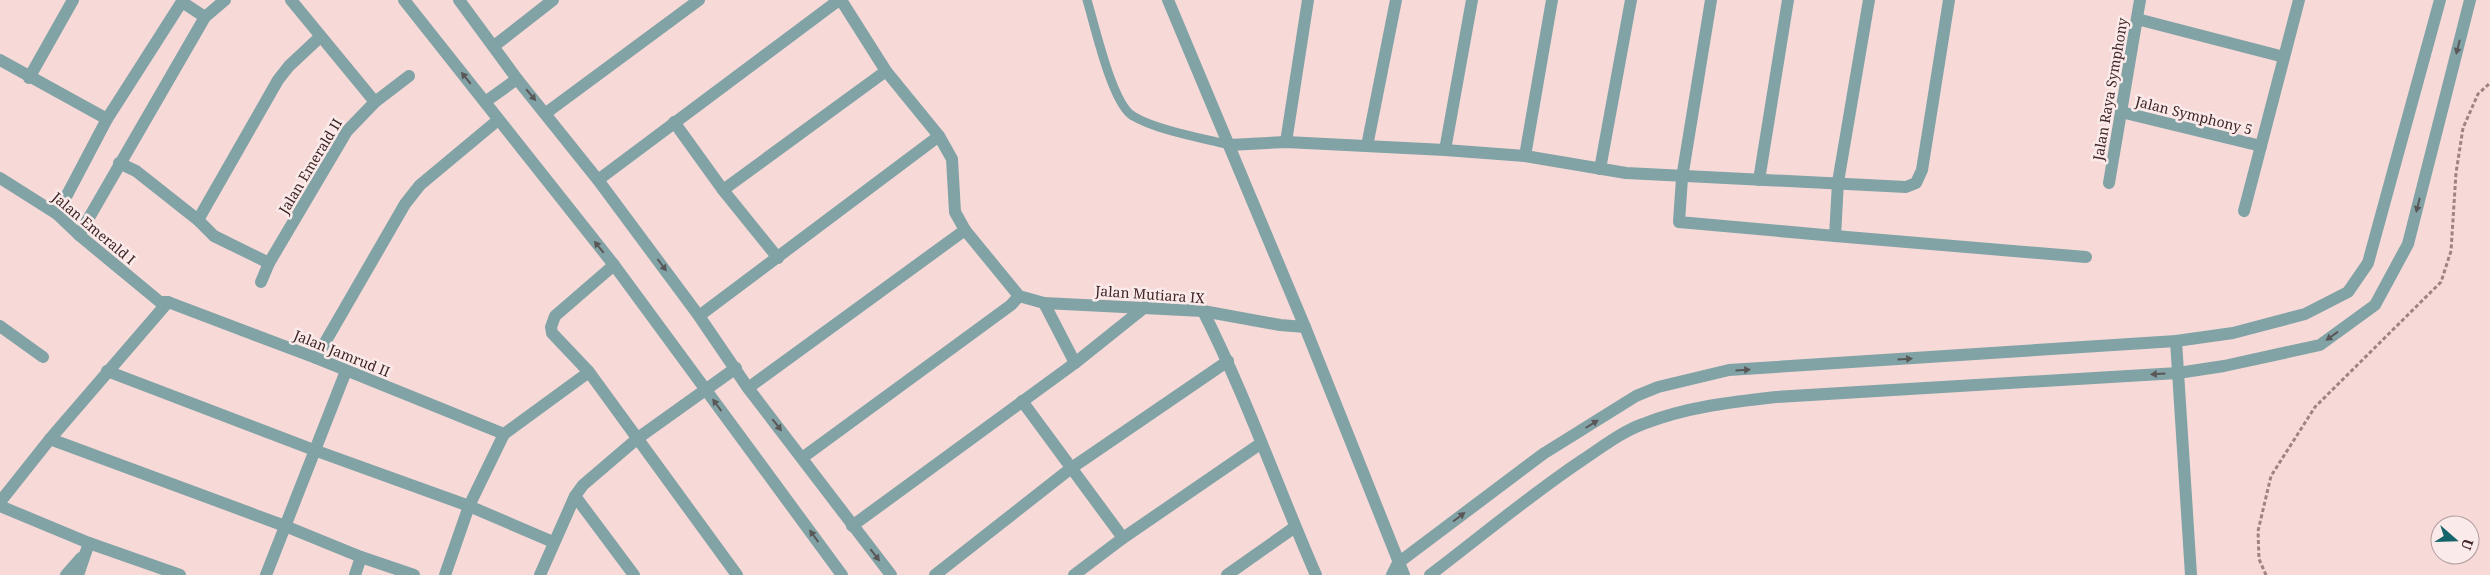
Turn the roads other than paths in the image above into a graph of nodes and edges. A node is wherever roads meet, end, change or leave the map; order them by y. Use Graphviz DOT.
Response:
graph roads {
  1 [pos="73,0"];
  2 [pos="225,0"];
  3 [pos="290,0"];
  4 [pos="404,0"];
  5 [pos="459,0"];
  6 [pos="554,0"];
  7 [pos="699,0"];
  8 [pos="840,0"];
  9 [pos="1087,0"];
  10 [pos="1168,0"];
  11 [pos="1308,0"];
  12 [pos="1396,0"];
  13 [pos="1472,0"];
  14 [pos="1552,0"];
  15 [pos="1631,0"];
  16 [pos="1711,0"];
  17 [pos="1788,0"];
  18 [pos="1869,0"];
  19 [pos="1949,0"];
  20 [pos="2140,0"];
  21 [pos="2299,0"];
  22 [pos="2440,0"];
  23 [pos="2470,0"];
  24 [pos="182,1"];
  25 [pos="205,17"];
  26 [pos="2137,19"];
  27 [pos="320,38"];
  28 [pos="494,46"];
  29 [pos="2284,57"];
  30 [pos="0,60"];
  31 [pos="886,72"];
  32 [pos="409,76"];
  33 [pos="29,78"];
  34 [pos="518,80"];
  35 [pos="375,102"];
  36 [pos="485,102"];
  37 [pos="2121,112"];
  38 [pos="546,113"];
  39 [pos="107,120"];
  40 [pos="498,120"];
  41 [pos="674,122"];
  42 [pos="939,136"];
  43 [pos="1286,142"];
  44 [pos="1229,145"];
  45 [pos="1367,146"];
  46 [pos="2261,146"];
  47 [pos="1445,150"];
  48 [pos="1525,156"];
  49 [pos="119,163"];
  50 [pos="1600,169"];
  51 [pos="0,178"];
  52 [pos="1682,178"];
  53 [pos="598,180"];
  54 [pos="1759,180"];
  55 [pos="1838,182"];
  56 [pos="2109,183"];
  57 [pos="723,190"];
  58 [pos="2244,211"];
  59 [pos="57,214"];
  60 [pos="198,220"];
  61 [pos="965,230"];
  62 [pos="79,235"];
  63 [pos="1835,236"];
  64 [pos="2086,257"];
  65 [pos="778,258"];
  66 [pos="269,262"];
  67 [pos="614,265"];
  68 [pos="261,282"];
  69 [pos="1019,296"];
  70 [pos="168,302"];
  71 [pos="1044,303"];
  72 [pos="1144,307"];
  73 [pos="1203,311"];
  74 [pos="699,316"];
  75 [pos="1305,327"];
  76 [pos="2,330"];
  77 [pos="2176,341"];
  78 [pos="43,357"];
  79 [pos="316,358"];
  80 [pos="1228,361"];
  81 [pos="1075,362"];
  82 [pos="736,368"];
  83 [pos="107,371"];
  84 [pos="346,371"];
  85 [pos="589,372"];
  86 [pos="2178,373"];
  87 [pos="748,388"];
  88 [pos="706,390"];
  89 [pos="1022,401"];
  90 [pos="504,434"];
  91 [pos="50,438"];
  92 [pos="638,438"];
  93 [pos="1260,444"];
  94 [pos="314,450"];
  95 [pos="802,458"];
  96 [pos="1070,469"];
  97 [pos="575,496"];
  98 [pos="0,504"];
  99 [pos="469,506"];
  100 [pos="285,526"];
  101 [pos="852,526"];
  102 [pos="1295,527"];
  103 [pos="1123,538"];
  104 [pos="554,542"];
  105 [pos="87,548"];
  106 [pos="361,557"];
  107 [pos="1398,563"];
  108 [pos="66,575"];
  109 [pos="78,575"];
  110 [pos="178,575"];
  111 [pos="266,575"];
  112 [pos="355,575"];
  113 [pos="414,575"];
  114 [pos="445,575"];
  115 [pos="540,575"];
  116 [pos="634,575"];
  117 [pos="737,575"];
  118 [pos="842,575"];
  119 [pos="891,575"];
  120 [pos="935,575"];
  121 [pos="1074,575"];
  122 [pos="1227,575"];
  123 [pos="1316,575"];
  124 [pos="1392,575"];
  125 [pos="1404,575"];
  126 [pos="1430,575"];
  127 [pos="2192,575"];
  1 -- 33 [label="street"];
  2 -- 25 [label="street"];
  3 -- 27 [label="street"];
  36 -- 4 [label="street, one-way"];
  5 -- 28 [label="street"];
  6 -- 28 [label="street"];
  7 -- 38 [label="street"];
  8 -- 31 [label="street"];
  8 -- 41 [label="street"];
  9 -- 44 [label="lane"];
  10 -- 44 [label="street"];
  11 -- 43 [label="street"];
  12 -- 45 [label="street"];
  13 -- 47 [label="street"];
  14 -- 48 [label="street"];
  15 -- 50 [label="street"];
  16 -- 52 [label="street"];
  17 -- 54 [label="street"];
  18 -- 55 [label="street"];
  19 -- 55 [label="street"];
  20 -- 26 [label="street, Jalan Raya Symphony"];
  21 -- 29 [label="street"];
  22 -- 77 [label="street"];
  23 -- 86 [label="street, one-way"];
  24 -- 25 [label="street"];
  24 -- 39 [label="street"];
  25 -- 49 [label="street"];
  26 -- 29 [label="street"];
  26 -- 37 [label="street, Jalan Raya Symphony"];
  27 -- 35 [label="street"];
  27 -- 60 [label="street"];
  28 -- 34 [label="street"];
  29 -- 46 [label="street"];
  30 -- 33 [label="street"];
  31 -- 42 [label="street"];
  31 -- 57 [label="street"];
  32 -- 35 [label="street, Jalan Emerald II"];
  33 -- 39 [label="street"];
  34 -- 36 [label="street"];
  34 -- 38 [label="street, one-way"];
  35 -- 66 [label="street, Jalan Emerald II"];
  36 -- 40 [label="street"];
  37 -- 46 [label="street, Jalan Symphony 5"];
  37 -- 56 [label="street, Jalan Raya Symphony"];
  38 -- 53 [label="street"];
  39 -- 59 [label="street"];
  67 -- 40 [label="street, one-way"];
  40 -- 79 [label="street"];
  41 -- 53 [label="street"];
  41 -- 57 [label="street"];
  42 -- 61 [label="street"];
  42 -- 65 [label="street"];
  43 -- 44 [label="street"];
  43 -- 45 [label="street"];
  44 -- 75 [label="street"];
  45 -- 47 [label="street"];
  46 -- 58 [label="street"];
  47 -- 48 [label="street"];
  48 -- 50 [label="street"];
  49 -- 60 [label="street"];
  49 -- 62 [label="street"];
  50 -- 52 [label="street"];
  51 -- 59 [label="street, Jalan Emerald I"];
  52 -- 54 [label="street"];
  52 -- 63 [label="street"];
  53 -- 74 [label="street, one-way"];
  54 -- 55 [label="street"];
  55 -- 63 [label="street"];
  57 -- 65 [label="street"];
  59 -- 62 [label="street, Jalan Emerald I"];
  60 -- 66 [label="street"];
  61 -- 69 [label="street"];
  61 -- 87 [label="street"];
  62 -- 70 [label="street, Jalan Emerald I"];
  63 -- 64 [label="street"];
  65 -- 74 [label="street"];
  66 -- 68 [label="street, Jalan Emerald II"];
  67 -- 85 [label="street"];
  67 -- 88 [label="street"];
  69 -- 71 [label="street, Jalan Mutiara IX"];
  69 -- 95 [label="street"];
  70 -- 79 [label="street, Jalan Jamrud II"];
  70 -- 83 [label="street"];
  71 -- 72 [label="street, Jalan Mutiara IX"];
  71 -- 81 [label="street"];
  72 -- 73 [label="street, Jalan Mutiara IX"];
  72 -- 81 [label="street"];
  73 -- 75 [label="street, Jalan Mutiara IX"];
  73 -- 80 [label="street"];
  74 -- 82 [label="street"];
  75 -- 107 [label="street"];
  76 -- 78 [label="street"];
  77 -- 86 [label="street"];
  107 -- 77 [label="street, one-way"];
  79 -- 84 [label="street, Jalan Jamrud II"];
  80 -- 93 [label="street"];
  80 -- 96 [label="street"];
  81 -- 89 [label="street"];
  82 -- 87 [label="street"];
  82 -- 88 [label="street"];
  83 -- 91 [label="street"];
  83 -- 94 [label="street"];
  84 -- 90 [label="street, Jalan Jamrud II"];
  84 -- 94 [label="street"];
  85 -- 90 [label="street"];
  85 -- 92 [label="street"];
  86 -- 126 [label="street, one-way"];
  86 -- 127 [label="street"];
  87 -- 95 [label="street, one-way"];
  88 -- 92 [label="street"];
  118 -- 88 [label="street, one-way"];
  89 -- 96 [label="street"];
  89 -- 101 [label="street"];
  90 -- 99 [label="street"];
  91 -- 98 [label="street"];
  91 -- 100 [label="street"];
  92 -- 97 [label="street"];
  92 -- 117 [label="street"];
  93 -- 102 [label="street"];
  93 -- 103 [label="street"];
  94 -- 99 [label="street"];
  94 -- 100 [label="street"];
  95 -- 101 [label="street"];
  96 -- 103 [label="street"];
  96 -- 120 [label="street"];
  97 -- 104 [label="street"];
  97 -- 116 [label="street"];
  98 -- 105 [label="street"];
  99 -- 104 [label="street"];
  99 -- 114 [label="street"];
  100 -- 106 [label="street"];
  100 -- 111 [label="street"];
  101 -- 119 [label="street, one-way"];
  102 -- 122 [label="street"];
  102 -- 123 [label="street"];
  103 -- 121 [label="street"];
  104 -- 115 [label="street"];
  105 -- 108 [label="street"];
  105 -- 109 [label="street"];
  105 -- 110 [label="street"];
  106 -- 112 [label="street"];
  106 -- 113 [label="street"];
  107 -- 124 [label="street"];
  107 -- 125 [label="street"];
}
